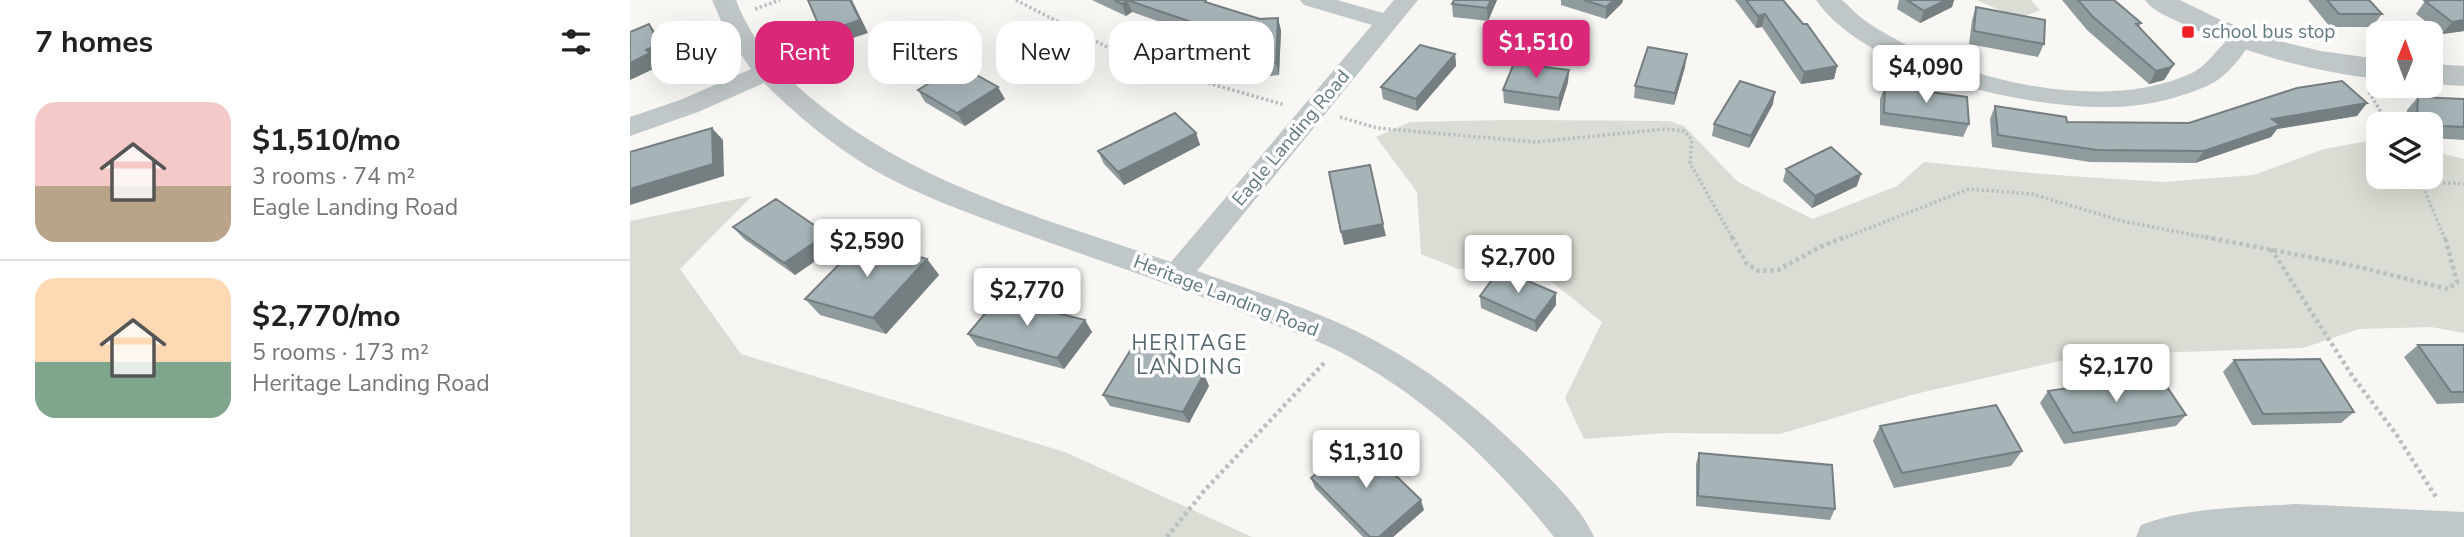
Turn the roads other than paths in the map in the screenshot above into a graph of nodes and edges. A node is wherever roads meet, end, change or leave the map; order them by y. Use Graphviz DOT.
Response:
graph roads {
  1 [pos="723,0"];
  2 [pos="1312,0"];
  3 [pos="1406,0"];
  4 [pos="1828,0"];
  5 [pos="2159,0"];
  6 [pos="1388,22"];
  7 [pos="2241,39"];
  8 [pos="755,58"];
  9 [pos="2366,75"];
  10 [pos="2443,75"];
  11 [pos="2464,76"];
  12 [pos="755,77"];
  13 [pos="778,84"];
  14 [pos="630,127"];
  15 [pos="1176,276"];
  16 [pos="2464,529"];
  17 [pos="1576,537"];
  18 [pos="2154,537"];
  1 -- 8 [label="street, Heritage Landing Road"];
  2 -- 6 [label="street"];
  3 -- 6 [label="street, Eagle Landing Road"];
  4 -- 7 [label="street"];
  5 -- 7 [label="street"];
  6 -- 15 [label="street, Eagle Landing Road"];
  7 -- 9 [label="street"];
  10 -- 11 [label="street"];
  12 -- 14 [label="street"];
  13 -- 15 [label="street, Heritage Landing Road"];
  15 -- 17 [label="street, Heritage Landing Road"];
  16 -- 18 [label="street"];
}
